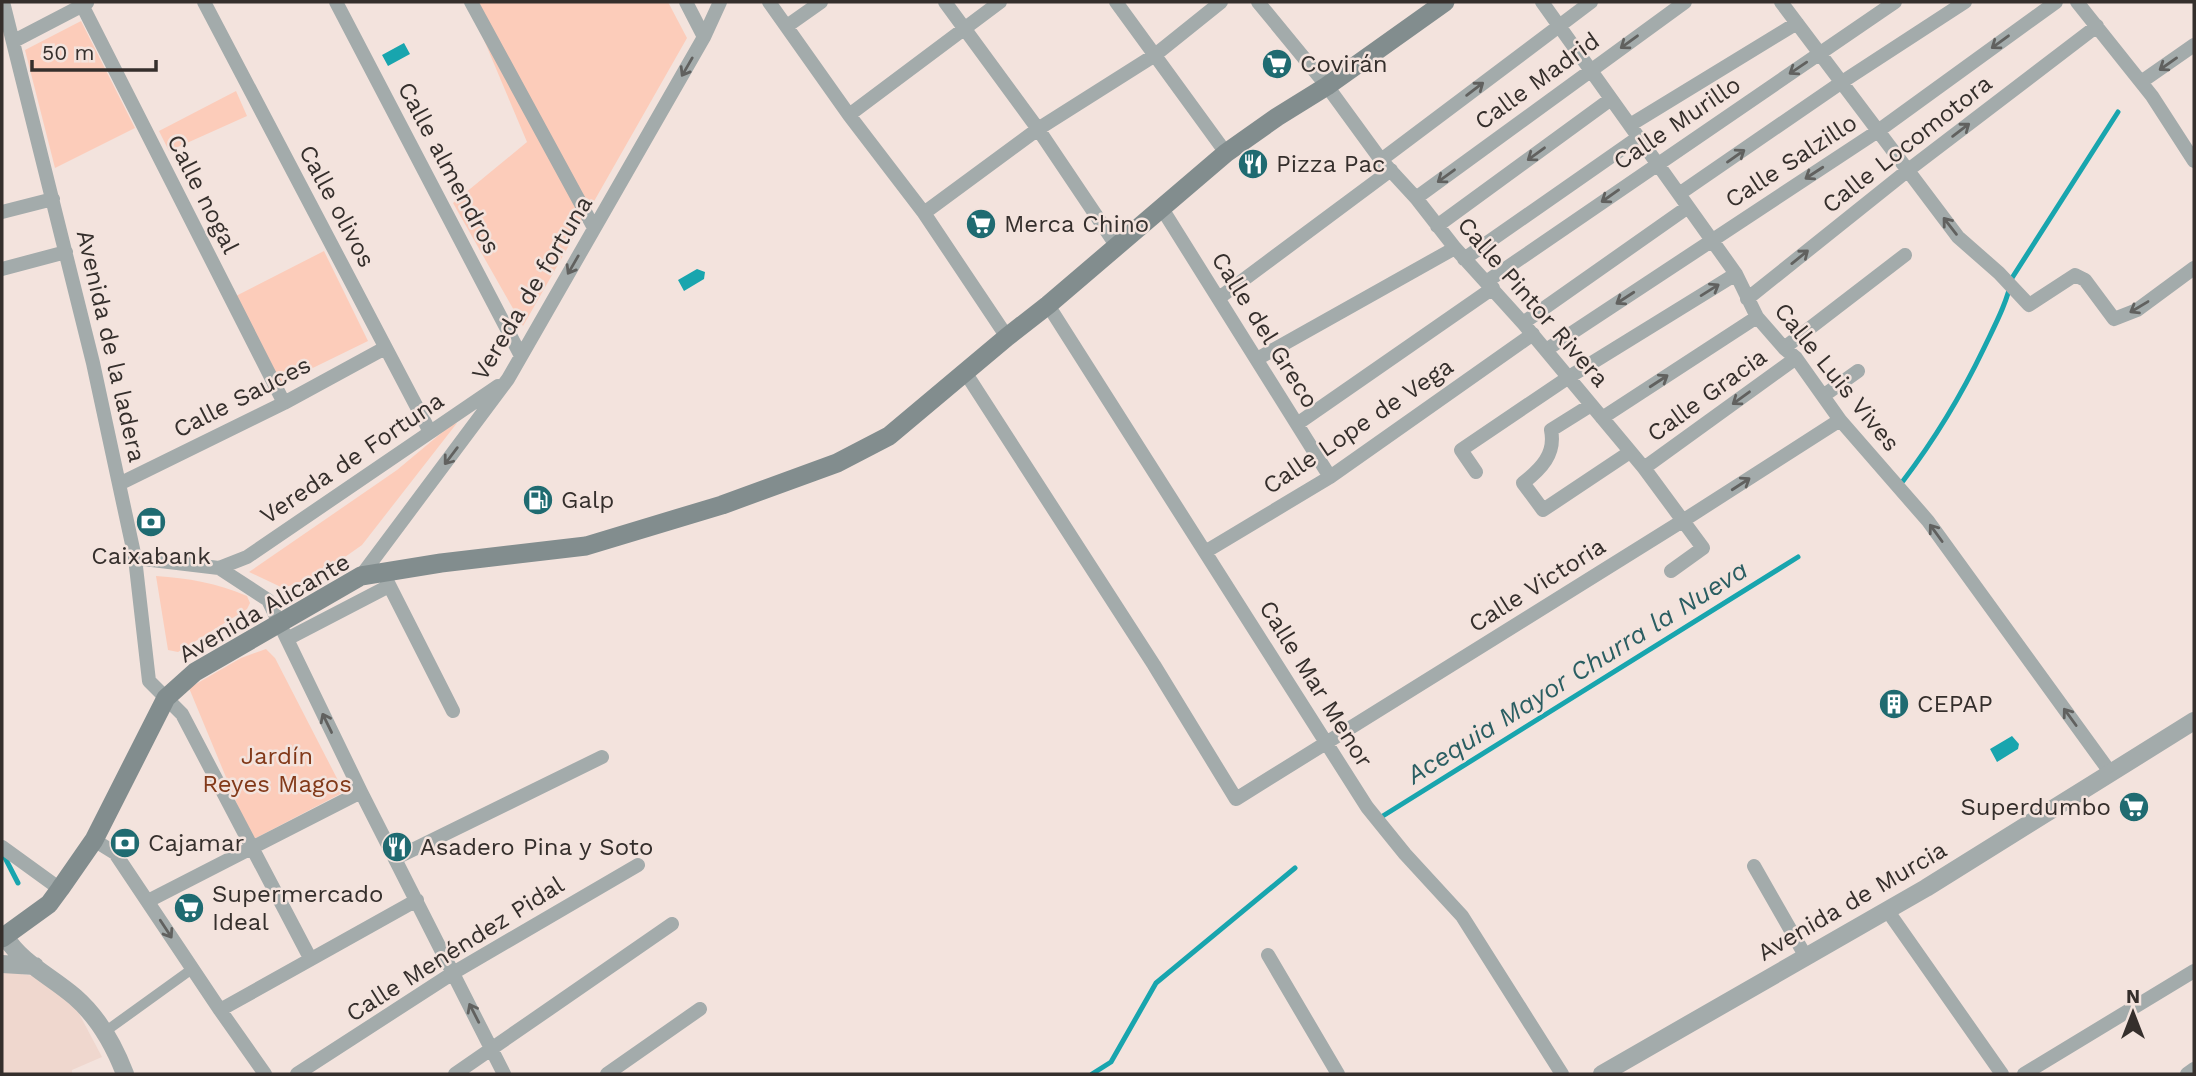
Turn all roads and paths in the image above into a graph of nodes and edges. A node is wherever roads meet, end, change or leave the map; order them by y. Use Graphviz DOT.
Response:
graph roads {
  1 [pos="3,2"];
  2 [pos="204,2"];
  3 [pos="336,2"];
  4 [pos="471,2"];
  5 [pos="686,2"];
  6 [pos="769,2"];
  7 [pos="821,2"];
  8 [pos="945,2"];
  9 [pos="1000,2"];
  10 [pos="1116,2"];
  11 [pos="1221,2"];
  12 [pos="1258,2"];
  13 [pos="1445,2"];
  14 [pos="1542,2"];
  15 [pos="1591,2"];
  16 [pos="1685,2"];
  17 [pos="1895,2"];
  18 [pos="1965,2"];
  19 [pos="2056,2"];
  20 [pos="2078,2"];
  21 [pos="717,3"];
  22 [pos="85,4"];
  23 [pos="1788,4"];
  24 [pos="1797,23"];
  25 [pos="1559,25"];
  26 [pos="787,26"];
  27 [pos="2097,26"];
  28 [pos="965,27"];
  29 [pos="704,37"];
  30 [pos="14,41"];
  31 [pos="2194,45"];
  32 [pos="1820,53"];
  33 [pos="1155,55"];
  34 [pos="1591,70"];
  35 [pos="1842,82"];
  36 [pos="2141,82"];
  37 [pos="1327,86"];
  38 [pos="1611,99"];
  39 [pos="849,115"];
  40 [pos="1630,125"];
  41 [pos="1038,129"];
  42 [pos="1878,131"];
  43 [pos="1639,137"];
  44 [pos="1226,153"];
  45 [pos="2194,162"];
  46 [pos="1658,164"];
  47 [pos="1386,165"];
  48 [pos="1907,171"];
  49 [pos="1416,198"];
  50 [pos="53,199"];
  51 [pos="1684,201"];
  52 [pos="1161,207"];
  53 [pos="2,212"];
  54 [pos="924,213"];
  55 [pos="1437,226"];
  56 [pos="594,228"];
  57 [pos="1712,240"];
  58 [pos="1116,245"];
  59 [pos="66,252"];
  60 [pos="1460,253"];
  61 [pos="1905,255"];
  62 [pos="2194,268"];
  63 [pos="2,269"];
  64 [pos="1736,274"];
  65 [pos="1489,285"];
  66 [pos="1219,298"];
  67 [pos="1747,299"];
  68 [pos="1048,305"];
  69 [pos="1757,317"];
  70 [pos="1528,328"];
  71 [pos="1007,337"];
  72 [pos="385,348"];
  73 [pos="1784,348"];
  74 [pos="1546,350"];
  75 [pos="521,356"];
  76 [pos="1797,358"];
  77 [pos="1257,359"];
  78 [pos="1858,371"];
  79 [pos="965,372"];
  80 [pos="1569,377"];
  81 [pos="508,379"];
  82 [pos="1823,396"];
  83 [pos="284,403"];
  84 [pos="1591,405"];
  85 [pos="1602,418"];
  86 [pos="1840,420"];
  87 [pos="1297,424"];
  88 [pos="430,432"];
  89 [pos="1630,452"];
  90 [pos="1644,468"];
  91 [pos="1476,472"];
  92 [pos="1330,477"];
  93 [pos="119,484"];
  94 [pos="1684,520"];
  95 [pos="1205,552"];
  96 [pos="135,558"];
  97 [pos="219,568"];
  98 [pos="1671,572"];
  99 [pos="361,576"];
  100 [pos="386,579"];
  101 [pos="283,631"];
  102 [pos="166,698"];
  103 [pos="453,712"];
  104 [pos="2193,725"];
  105 [pos="1326,743"];
  106 [pos="603,757"];
  107 [pos="2110,772"];
  108 [pos="361,792"];
  109 [pos="94,839"];
  110 [pos="2,847"];
  111 [pos="251,848"];
  112 [pos="396,858"];
  113 [pos="638,865"];
  114 [pos="1754,866"];
  115 [pos="55,896"];
  116 [pos="417,900"];
  117 [pos="148,901"];
  118 [pos="1887,911"];
  119 [pos="672,923"];
  120 [pos="3,937"];
  121 [pos="1268,955"];
  122 [pos="1806,957"];
  123 [pos="310,958"];
  124 [pos="2,964"];
  125 [pos="35,967"];
  126 [pos="192,969"];
  127 [pos="2194,971"];
  128 [pos="453,973"];
  129 [pos="700,1009"];
  130 [pos="220,1010"];
  131 [pos="106,1031"];
  132 [pos="492,1047"];
  133 [pos="2194,1069"];
  134 [pos="125,1074"];
  135 [pos="265,1074"];
  136 [pos="297,1074"];
  137 [pos="455,1074"];
  138 [pos="505,1074"];
  139 [pos="607,1074"];
  140 [pos="1338,1074"];
  141 [pos="1562,1074"];
  142 [pos="1602,1074"];
  143 [pos="2002,1074"];
  144 [pos="2024,1074"];
  145 [pos="2187,1074"];
  1 -- 30 [label="street, Avenida de la ladera"];
  2 -- 72 [label="street, Calle olivos"];
  3 -- 75 [label="street, Calle almendros"];
  4 -- 56 [label="street"];
  5 -- 29 [label="street"];
  6 -- 26 [label="street"];
  7 -- 26 [label="street"];
  8 -- 28 [label="street"];
  9 -- 28 [label="street"];
  10 -- 33 [label="street"];
  11 -- 33 [label="street"];
  12 -- 37 [label="street, Calle Pintor Rivera"];
  13 -- 37 [label="main road, Avenida Alicante"];
  14 -- 25 [label="street, Calle Luis Vives"];
  15 -- 25 [label="street"];
  16 -- 34 [label="street, Calle Madrid, one-way"];
  17 -- 32 [label="street, Calle Murillo"];
  18 -- 35 [label="street, Calle Lope de Vega"];
  19 -- 42 [label="street, Calle Salzillo, one-way"];
  20 -- 27 [label="street"];
  21 -- 29 [label="street, Vereda de fortuna"];
  22 -- 30 [label="street"];
  22 -- 83 [label="street, Calle nogal"];
  23 -- 24 [label="street"];
  24 -- 32 [label="street"];
  24 -- 40 [label="street"];
  25 -- 34 [label="street, Calle Luis Vives"];
  47 -- 25 [label="street, one-way"];
  26 -- 39 [label="street"];
  27 -- 36 [label="street"];
  48 -- 27 [label="street, Calle Locomotora, one-way"];
  28 -- 39 [label="street"];
  28 -- 41 [label="street"];
  29 -- 56 [label="street, Vereda de fortuna, one-way"];
  30 -- 50 [label="street, Avenida de la ladera"];
  31 -- 36 [label="street, one-way"];
  32 -- 35 [label="street"];
  32 -- 46 [label="street, Calle Murillo, one-way"];
  33 -- 41 [label="street"];
  33 -- 44 [label="street"];
  34 -- 38 [label="street, Calle Luis Vives"];
  34 -- 49 [label="street, Calle Madrid, one-way"];
  35 -- 42 [label="street"];
  51 -- 35 [label="street, Calle Lope de Vega, one-way"];
  36 -- 45 [label="street"];
  37 -- 44 [label="main road, Avenida Alicante"];
  37 -- 47 [label="street, Calle Pintor Rivera"];
  38 -- 40 [label="street, Calle Luis Vives"];
  38 -- 55 [label="street, one-way"];
  39 -- 54 [label="street"];
  40 -- 43 [label="street, Calle Luis Vives"];
  41 -- 54 [label="street"];
  41 -- 58 [label="street"];
  42 -- 48 [label="street"];
  42 -- 57 [label="street, Calle Salzillo, one-way"];
  43 -- 46 [label="street, Calle Luis Vives"];
  43 -- 60 [label="street"];
  44 -- 52 [label="main road, Avenida Alicante"];
  46 -- 51 [label="street, Calle Luis Vives"];
  46 -- 65 [label="street, Calle Murillo, one-way"];
  47 -- 49 [label="street, Calle Pintor Rivera"];
  47 -- 66 [label="street"];
  62 -- 48 [label="street, one-way"];
  67 -- 48 [label="street, Calle Locomotora, one-way"];
  49 -- 55 [label="street, Calle Pintor Rivera"];
  50 -- 53 [label="street"];
  50 -- 59 [label="street, Avenida de la ladera"];
  51 -- 57 [label="street, Calle Luis Vives"];
  51 -- 70 [label="street, Calle Lope de Vega"];
  52 -- 58 [label="main road, Avenida Alicante"];
  52 -- 66 [label="street, Calle del Greco"];
  54 -- 71 [label="street"];
  55 -- 60 [label="street, Calle Pintor Rivera"];
  56 -- 75 [label="street, Vereda de fortuna, one-way"];
  57 -- 64 [label="street, Calle Luis Vives"];
  57 -- 74 [label="street, Calle Salzillo, one-way"];
  58 -- 68 [label="main road, Avenida Alicante"];
  59 -- 63 [label="street"];
  59 -- 93 [label="street, Avenida de la ladera"];
  60 -- 65 [label="street, Calle Pintor Rivera"];
  60 -- 77 [label="street"];
  61 -- 73 [label="street, Calle Gracia"];
  64 -- 67 [label="street, Calle Luis Vives"];
  80 -- 64 [label="street, one-way"];
  65 -- 70 [label="street, Calle Pintor Rivera"];
  65 -- 87 [label="street, Calle Murillo"];
  66 -- 77 [label="street, Calle del Greco"];
  67 -- 69 [label="street, Calle Luis Vives"];
  68 -- 71 [label="main road, Avenida Alicante"];
  68 -- 95 [label="street, Calle Mar Menor"];
  69 -- 73 [label="street, Calle Luis Vives"];
  85 -- 69 [label="street, one-way"];
  70 -- 74 [label="street, Calle Pintor Rivera"];
  70 -- 92 [label="street, Calle Lope de Vega"];
  71 -- 79 [label="main road, Avenida Alicante"];
  72 -- 83 [label="street, Calle Sauces"];
  72 -- 88 [label="street, Calle olivos"];
  73 -- 76 [label="street, Calle Luis Vives"];
  74 -- 80 [label="street, Calle Pintor Rivera"];
  75 -- 81 [label="street, Vereda de fortuna"];
  76 -- 82 [label="street, Calle Luis Vives"];
  76 -- 90 [label="street, Calle Gracia, one-way"];
  77 -- 87 [label="street, Calle del Greco"];
  78 -- 82 [label="street"];
  79 -- 100 [label="main road, Avenida Alicante"];
  79 -- 105 [label="street, Calle Victoria"];
  80 -- 84 [label="street, Calle Pintor Rivera"];
  80 -- 91 [label="street"];
  81 -- 88 [label="street, Vereda de Fortuna"];
  81 -- 99 [label="street, Vereda de fortuna, one-way"];
  82 -- 86 [label="street, Calle Luis Vives"];
  83 -- 93 [label="street, Calle Sauces"];
  84 -- 85 [label="street, Calle Pintor Rivera"];
  84 -- 89 [label="street"];
  85 -- 89 [label="street, Calle Pintor Rivera"];
  94 -- 86 [label="street, Calle Victoria, one-way"];
  107 -- 86 [label="street, Calle Luis Vives, one-way"];
  87 -- 92 [label="street, Calle del Greco"];
  88 -- 97 [label="street, Vereda de Fortuna"];
  89 -- 90 [label="street, Calle Pintor Rivera"];
  90 -- 94 [label="street, Calle Pintor Rivera"];
  92 -- 95 [label="street, Calle Lope de Vega"];
  93 -- 96 [label="street, Avenida de la ladera"];
  94 -- 98 [label="street, Calle Pintor Rivera"];
  94 -- 105 [label="street, Calle Victoria"];
  95 -- 105 [label="street, Calle Mar Menor"];
  96 -- 97 [label="street"];
  96 -- 102 [label="street, Avenida de la ladera"];
  97 -- 101 [label="street"];
  99 -- 100 [label="main road, Avenida Alicante"];
  99 -- 101 [label="main road, Avenida Alicante"];
  100 -- 101 [label="street"];
  100 -- 103 [label="street"];
  101 -- 102 [label="main road, Avenida Alicante"];
  108 -- 101 [label="street, one-way"];
  102 -- 109 [label="main road, Avenida Alicante"];
  102 -- 111 [label="street, Avenida de la ladera"];
  104 -- 107 [label="street, Avenida de Murcia"];
  105 -- 141 [label="street, Calle Mar Menor"];
  106 -- 112 [label="street"];
  107 -- 118 [label="street, Avenida de Murcia"];
  108 -- 111 [label="street"];
  108 -- 112 [label="street"];
  109 -- 115 [label="main road, Avenida Alicante"];
  109 -- 117 [label="street"];
  110 -- 115 [label="street"];
  111 -- 117 [label="street"];
  111 -- 123 [label="street, Avenida de la ladera"];
  112 -- 116 [label="street"];
  113 -- 128 [label="street, Calle Menéndez Pidal"];
  114 -- 122 [label="street"];
  115 -- 120 [label="main road, Avenida Alicante"];
  116 -- 123 [label="street"];
  116 -- 128 [label="street"];
  117 -- 126 [label="street, one-way"];
  118 -- 122 [label="street, Avenida de Murcia"];
  118 -- 143 [label="street"];
  119 -- 132 [label="street"];
  120 -- 125 [label="street"];
  121 -- 140 [label="street"];
  122 -- 142 [label="street, Avenida de Murcia"];
  123 -- 130 [label="street"];
  124 -- 125 [label="street"];
  125 -- 131 [label="street"];
  126 -- 130 [label="street"];
  126 -- 131 [label="street"];
  127 -- 144 [label="street"];
  132 -- 128 [label="street, one-way"];
  128 -- 136 [label="street, Calle Menéndez Pidal"];
  129 -- 139 [label="street"];
  130 -- 135 [label="street"];
  131 -- 134 [label="street"];
  132 -- 137 [label="street"];
  132 -- 138 [label="street"];
  133 -- 145 [label="street"];
}
